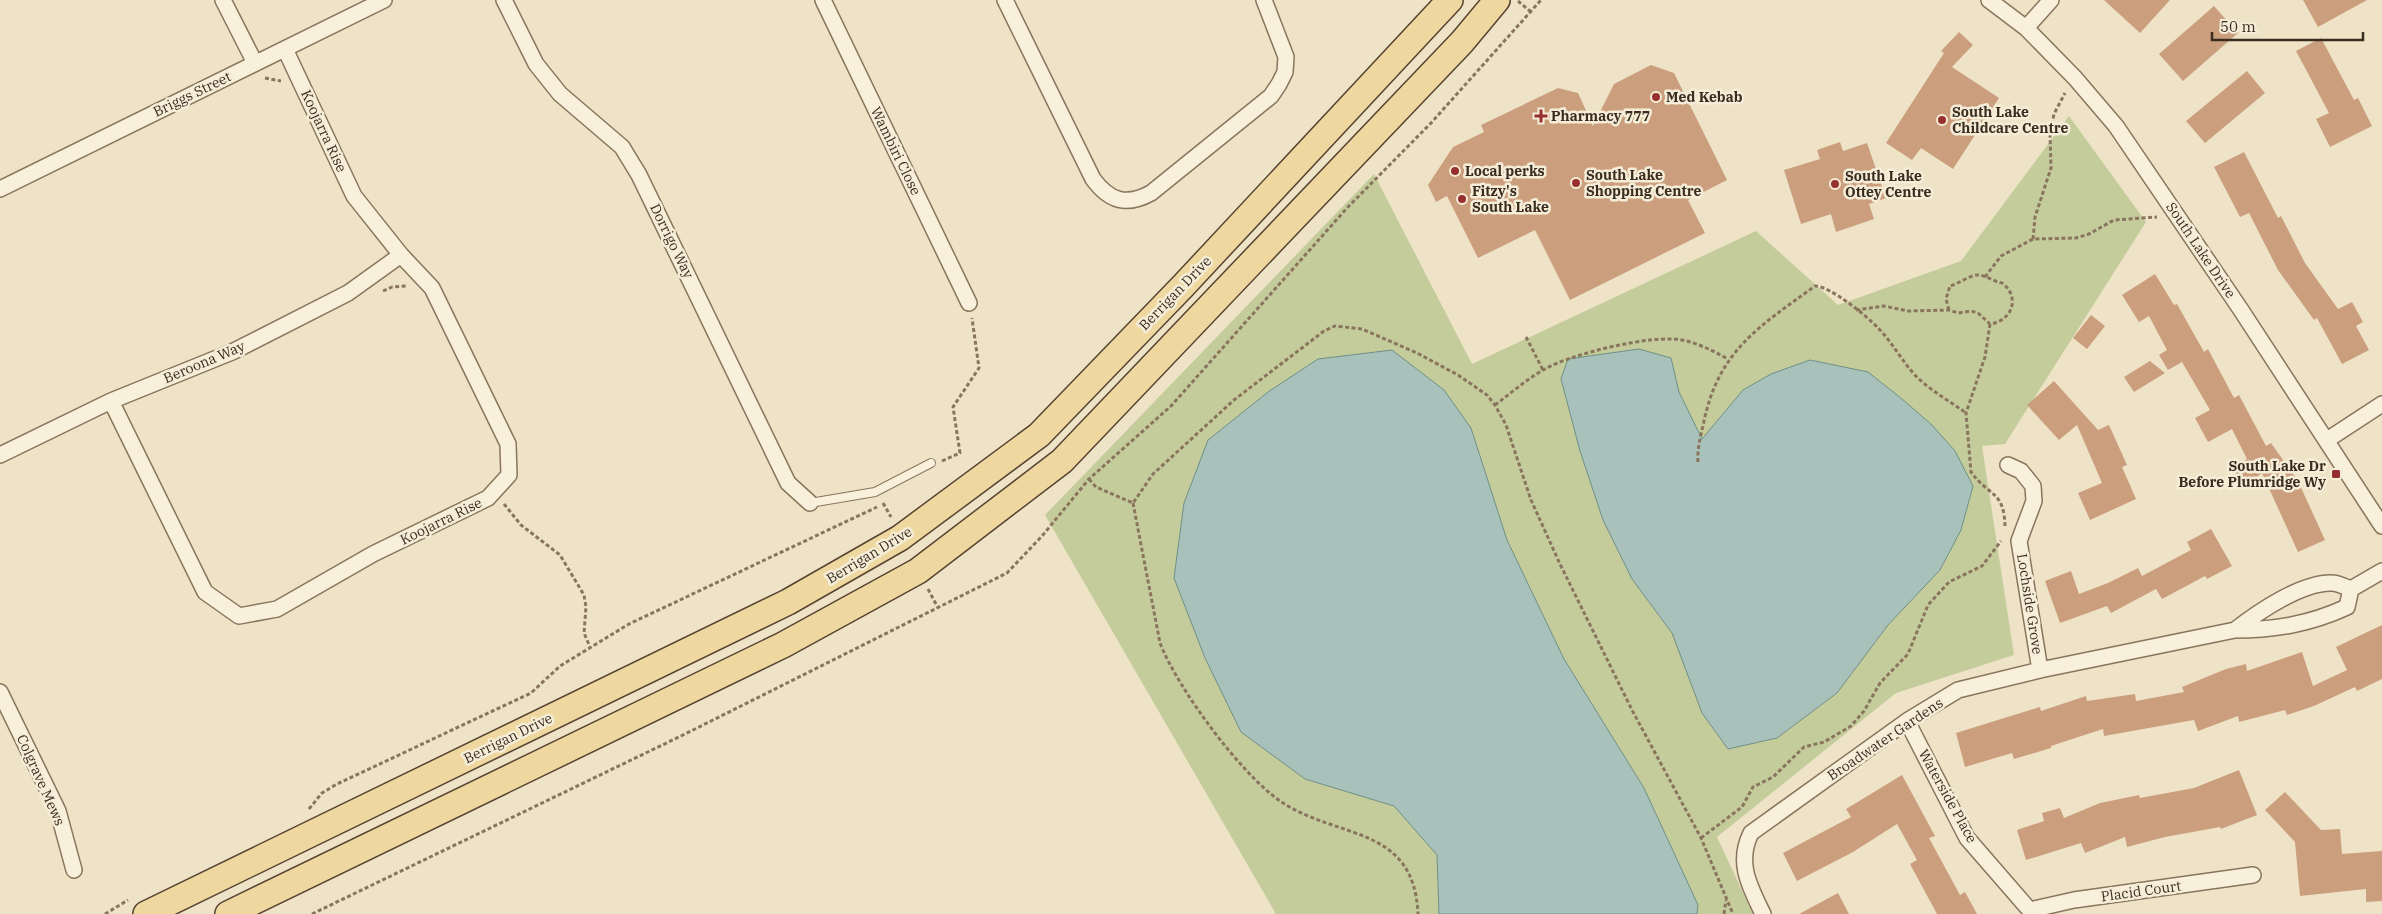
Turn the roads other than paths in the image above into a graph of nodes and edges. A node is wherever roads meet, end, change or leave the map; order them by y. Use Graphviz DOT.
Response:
graph roads {
  1 [pos="223,0"];
  2 [pos="384,0"];
  3 [pos="504,0"];
  4 [pos="823,0"];
  5 [pos="1005,0"];
  6 [pos="1264,0"];
  7 [pos="1450,0"];
  8 [pos="1497,0"];
  9 [pos="1989,0"];
  10 [pos="2051,0"];
  11 [pos="2026,28"];
  12 [pos="285,49"];
  13 [pos="255,63"];
  14 [pos="1355,102"];
  15 [pos="1382,126"];
  16 [pos="0,188"];
  17 [pos="400,254"];
  18 [pos="969,303"];
  19 [pos="111,401"];
  20 [pos="2382,404"];
  21 [pos="2327,440"];
  22 [pos="0,454"];
  23 [pos="931,464"];
  24 [pos="2008,465"];
  25 [pos="810,502"];
  26 [pos="2382,526"];
  27 [pos="2382,571"];
  28 [pos="2351,589"];
  29 [pos="2235,630"];
  30 [pos="2040,670"];
  31 [pos="0,692"];
  32 [pos="1907,720"];
  33 [pos="74,870"];
  34 [pos="2253,875"];
  35 [pos="140,906"];
  36 [pos="2031,912"];
  37 [pos="228,914"];
  38 [pos="1763,914"];
  1 -- 13 [label="street"];
  2 -- 12 [label="street, Briggs Street"];
  3 -- 25 [label="street, Dorrigo Way"];
  4 -- 18 [label="street, Wambiri Close"];
  5 -- 6 [label="street"];
  7 -- 14 [label="main road, Berrigan Drive"];
  8 -- 15 [label="main road"];
  9 -- 11 [label="street, South Lake Drive"];
  10 -- 11 [label="street"];
  11 -- 21 [label="street, South Lake Drive"];
  12 -- 13 [label="street, Briggs Street"];
  12 -- 17 [label="street, Koojarra Rise"];
  13 -- 16 [label="street, Briggs Street"];
  14 -- 15 [label="main road"];
  14 -- 35 [label="main road, Berrigan Drive"];
  15 -- 37 [label="main road"];
  17 -- 19 [label="street, Beroona Way"];
  17 -- 19 [label="street, Koojarra Rise"];
  19 -- 22 [label="street, Beroona Way"];
  20 -- 21 [label="street"];
  21 -- 26 [label="street, South Lake Drive"];
  23 -- 25 [label="lane"];
  24 -- 30 [label="street, Lochside Grove"];
  27 -- 28 [label="street"];
  28 -- 29 [label="street, Broadwater Gardens"];
  28 -- 29 [label="street, Broadwater Gardens"];
  29 -- 30 [label="street, Broadwater Gardens"];
  30 -- 32 [label="street, Broadwater Gardens"];
  31 -- 33 [label="street, Colgrave Mews"];
  32 -- 36 [label="street, Waterside Place"];
  32 -- 38 [label="street, Broadwater Gardens"];
  34 -- 36 [label="street, Placid Court"];
}
